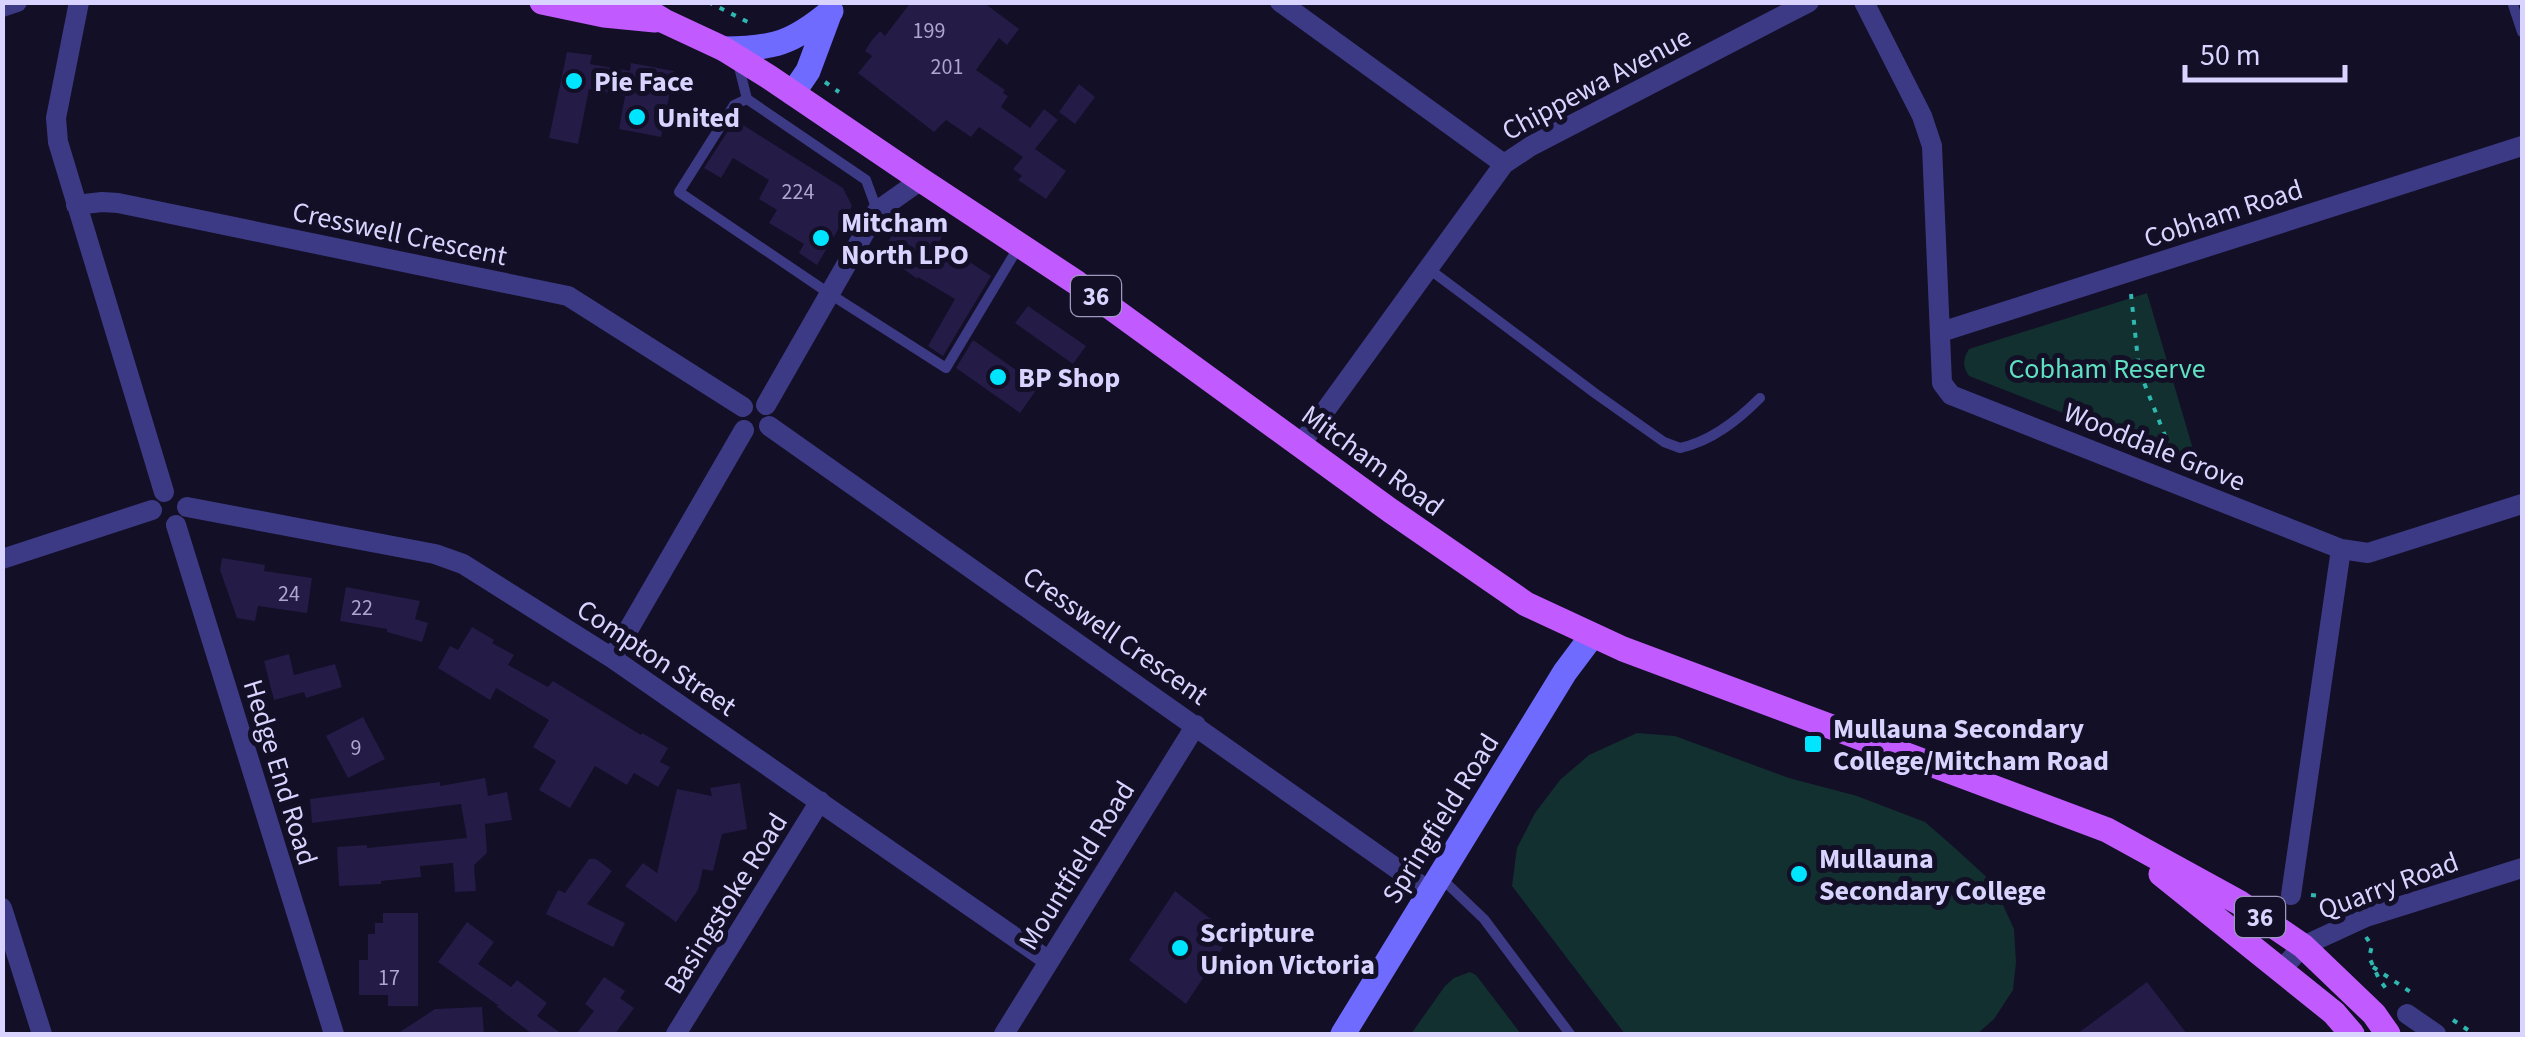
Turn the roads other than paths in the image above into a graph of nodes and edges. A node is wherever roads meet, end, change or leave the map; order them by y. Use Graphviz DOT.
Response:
graph roads {
  1 [pos="17,2"];
  2 [pos="80,2"];
  3 [pos="542,2"];
  4 [pos="633,2"];
  5 [pos="1280,2"];
  6 [pos="1809,2"];
  7 [pos="1850,2"];
  8 [pos="1861,2"];
  9 [pos="2512,2"];
  10 [pos="2,7"];
  11 [pos="832,7"];
  12 [pos="664,21"];
  13 [pos="2522,32"];
  14 [pos="730,53"];
  15 [pos="793,93"];
  16 [pos="747,98"];
  17 [pos="2522,146"];
  18 [pos="882,154"];
  19 [pos="1504,164"];
  20 [pos="866,180"];
  21 [pos="921,180"];
  22 [pos="76,205"];
  23 [pos="877,211"];
  24 [pos="1020,245"];
  25 [pos="1429,269"];
  26 [pos="830,294"];
  27 [pos="1941,332"];
  28 [pos="1760,398"];
  29 [pos="742,407"];
  30 [pos="767,415"];
  31 [pos="744,430"];
  32 [pos="1300,444"];
  33 [pos="158,501"];
  34 [pos="2522,504"];
  35 [pos="187,507"];
  36 [pos="176,526"];
  37 [pos="2341,549"];
  38 [pos="2,559"];
  39 [pos="1592,636"];
  40 [pos="612,658"];
  41 [pos="1196,725"];
  42 [pos="820,801"];
  43 [pos="2107,830"];
  44 [pos="2522,868"];
  45 [pos="1435,884"];
  46 [pos="2291,895"];
  47 [pos="2,908"];
  48 [pos="2303,946"];
  49 [pos="1048,961"];
  50 [pos="2281,970"];
  51 [pos="2403,1010"];
  52 [pos="42,1034"];
  53 [pos="334,1034"];
  54 [pos="676,1034"];
  55 [pos="1004,1034"];
  56 [pos="1343,1034"];
  57 [pos="1570,1034"];
  58 [pos="2352,1034"];
  59 [pos="2388,1034"];
  60 [pos="2436,1034"];
  1 -- 10 [label="street"];
  2 -- 22 [label="street"];
  3 -- 12 [label="main road, Mitcham Road / 36"];
  4 -- 12 [label="main road, Mitcham Road / 36"];
  5 -- 19 [label="street"];
  6 -- 19 [label="street, Chippewa Avenue"];
  7 -- 8 [label="street"];
  8 -- 27 [label="street, Wooddale Grove"];
  9 -- 13 [label="lane"];
  11 -- 14 [label="main road"];
  11 -- 15 [label="main road"];
  12 -- 14 [label="main road, Mitcham Road / 36"];
  14 -- 15 [label="main road, Mitcham Road / 36"];
  14 -- 16 [label="lane"];
  15 -- 18 [label="main road, Mitcham Road / 36"];
  16 -- 20 [label="lane"];
  16 -- 26 [label="lane"];
  17 -- 27 [label="street, Cobham Road"];
  18 -- 20 [label="lane"];
  18 -- 21 [label="main road, Mitcham Road / 36"];
  19 -- 25 [label="street, Chippewa Avenue"];
  20 -- 23 [label="lane"];
  21 -- 23 [label="street"];
  21 -- 24 [label="main road, Mitcham Road / 36"];
  22 -- 29 [label="street, Cresswell Crescent"];
  22 -- 33 [label="street"];
  23 -- 26 [label="street"];
  24 -- 26 [label="lane"];
  24 -- 32 [label="main road, Mitcham Road / 36"];
  25 -- 28 [label="lane"];
  25 -- 32 [label="street, Chippewa Avenue"];
  26 -- 30 [label="street"];
  27 -- 37 [label="street, Wooddale Grove"];
  29 -- 30 [label="street"];
  29 -- 31 [label="street"];
  30 -- 31 [label="street"];
  30 -- 41 [label="street, Cresswell Crescent"];
  31 -- 40 [label="street"];
  32 -- 39 [label="main road, Mitcham Road / 36"];
  33 -- 35 [label="street"];
  33 -- 36 [label="street"];
  33 -- 38 [label="street"];
  34 -- 37 [label="street"];
  35 -- 36 [label="street"];
  35 -- 40 [label="street, Compton Street"];
  36 -- 53 [label="street, Hedge End Road"];
  37 -- 46 [label="street"];
  39 -- 43 [label="main road, Mitcham Road / 36"];
  39 -- 45 [label="main road, Springfield Road"];
  40 -- 42 [label="street, Compton Street"];
  41 -- 45 [label="street, Cresswell Crescent"];
  41 -- 49 [label="street, Mountfield Road"];
  42 -- 49 [label="street, Compton Street"];
  42 -- 54 [label="street, Basingstoke Road"];
  43 -- 48 [label="main road, Mitcham Road / 36"];
  43 -- 50 [label="main road, Mitcham Road / 36"];
  44 -- 48 [label="street, Quarry Road"];
  45 -- 56 [label="main road, Springfield Road"];
  45 -- 57 [label="lane"];
  47 -- 52 [label="street"];
  48 -- 50 [label="street, Quarry Road"];
  48 -- 59 [label="main road, Mitcham Road / 36"];
  49 -- 55 [label="street, Mountfield Road"];
  50 -- 58 [label="main road, Mitcham Road / 36"];
  51 -- 60 [label="street"];
}
